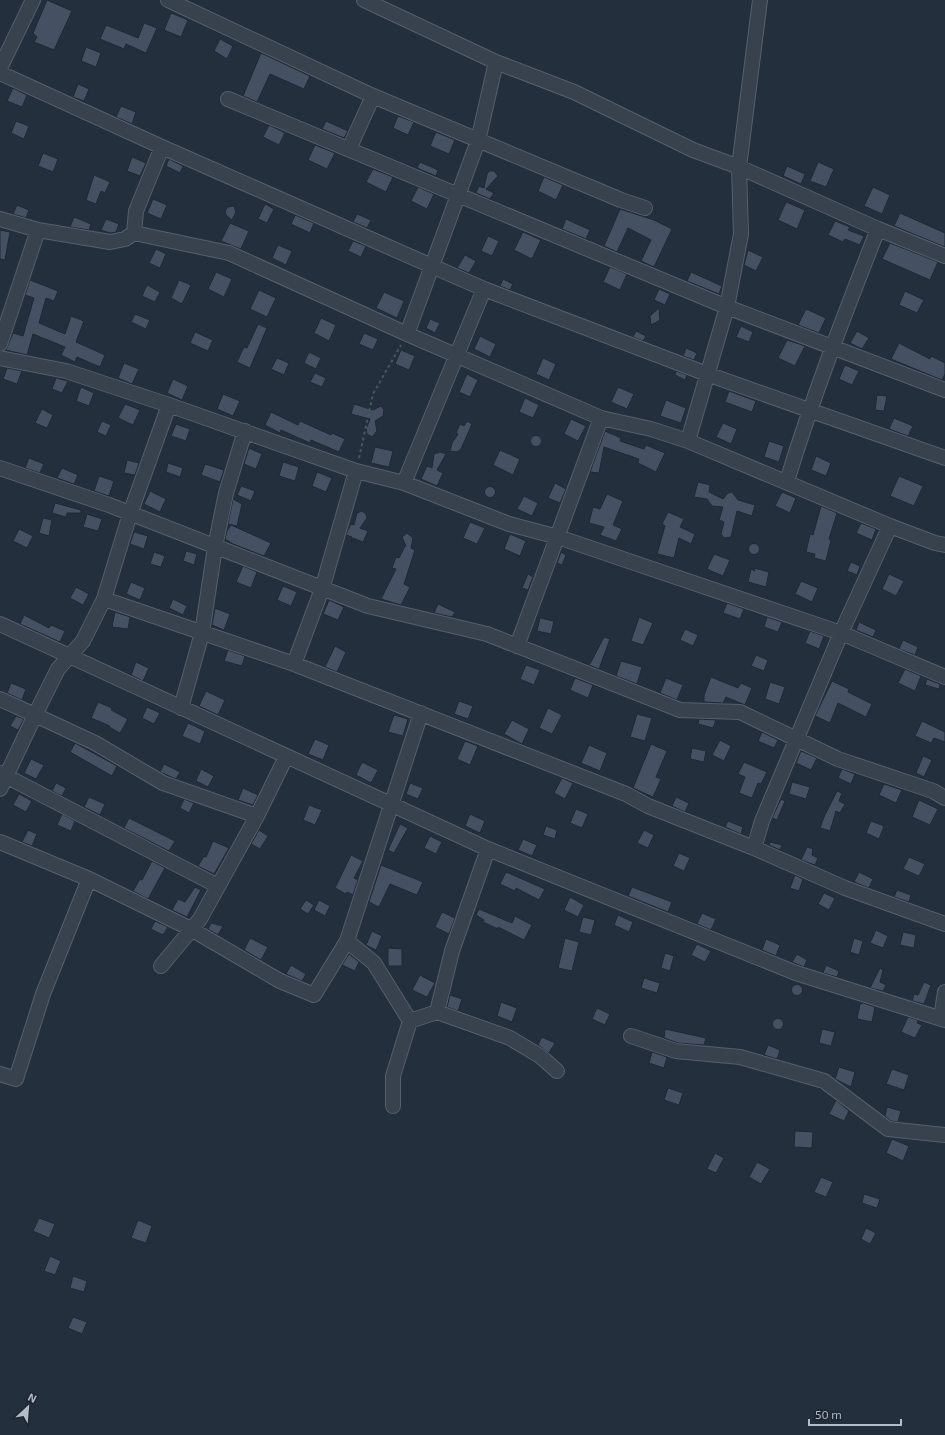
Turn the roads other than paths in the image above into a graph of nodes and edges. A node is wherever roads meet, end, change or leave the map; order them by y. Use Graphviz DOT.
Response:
graph roads {
  1 [pos="32,0"];
  2 [pos="168,0"];
  3 [pos="364,0"];
  4 [pos="760,0"];
  5 [pos="496,62"];
  6 [pos="0,68"];
  7 [pos="0,73"];
  8 [pos="373,96"];
  9 [pos="228,99"];
  10 [pos="478,141"];
  11 [pos="162,147"];
  12 [pos="349,149"];
  13 [pos="738,167"];
  14 [pos="458,195"];
  15 [pos="645,208"];
  16 [pos="0,220"];
  17 [pos="878,229"];
  18 [pos="38,230"];
  19 [pos="134,233"];
  20 [pos="945,256"];
  21 [pos="432,265"];
  22 [pos="484,289"];
  23 [pos="727,306"];
  24 [pos="407,334"];
  25 [pos="0,344"];
  26 [pos="831,346"];
  27 [pos="457,356"];
  28 [pos="0,358"];
  29 [pos="707,374"];
  30 [pos="945,390"];
  31 [pos="169,405"];
  32 [pos="809,409"];
  33 [pos="601,418"];
  34 [pos="245,431"];
  35 [pos="688,441"];
  36 [pos="945,458"];
  37 [pos="0,468"];
  38 [pos="356,471"];
  39 [pos="787,481"];
  40 [pos="404,483"];
  41 [pos="130,514"];
  42 [pos="890,526"];
  43 [pos="558,537"];
  44 [pos="945,545"];
  45 [pos="215,547"];
  46 [pos="322,589"];
  47 [pos="104,599"];
  48 [pos="0,624"];
  49 [pos="841,632"];
  50 [pos="202,633"];
  51 [pos="517,646"];
  52 [pos="71,656"];
  53 [pos="294,664"];
  54 [pos="945,677"];
  55 [pos="0,699"];
  56 [pos="181,708"];
  57 [pos="421,713"];
  58 [pos="35,715"];
  59 [pos="796,739"];
  60 [pos="286,756"];
  61 [pos="3,775"];
  62 [pos="0,789"];
  63 [pos="945,798"];
  64 [pos="391,804"];
  65 [pos="257,816"];
  66 [pos="0,842"];
  67 [pos="754,848"];
  68 [pos="488,849"];
  69 [pos="89,879"];
  70 [pos="218,886"];
  71 [pos="945,924"];
  72 [pos="191,929"];
  73 [pos="347,941"];
  74 [pos="162,966"];
  75 [pos="945,992"];
  76 [pos="436,1012"];
  77 [pos="943,1019"];
  78 [pos="410,1020"];
  79 [pos="631,1036"];
  80 [pos="557,1071"];
  81 [pos="0,1074"];
  82 [pos="393,1106"];
  83 [pos="945,1136"];
  1 -- 6 [label="street"];
  2 -- 8 [label="street"];
  3 -- 5 [label="street"];
  4 -- 13 [label="street"];
  5 -- 10 [label="street"];
  5 -- 13 [label="street"];
  7 -- 11 [label="street"];
  8 -- 10 [label="street"];
  8 -- 12 [label="street"];
  9 -- 12 [label="street"];
  10 -- 14 [label="street"];
  10 -- 15 [label="street"];
  11 -- 19 [label="street"];
  11 -- 21 [label="street"];
  12 -- 14 [label="street"];
  13 -- 17 [label="street"];
  13 -- 23 [label="street"];
  14 -- 21 [label="street"];
  14 -- 23 [label="street"];
  16 -- 18 [label="street"];
  17 -- 20 [label="street"];
  17 -- 26 [label="street"];
  18 -- 19 [label="street"];
  18 -- 25 [label="street"];
  19 -- 24 [label="street"];
  21 -- 22 [label="street"];
  21 -- 24 [label="street"];
  22 -- 27 [label="street"];
  22 -- 29 [label="street"];
  23 -- 26 [label="street"];
  23 -- 29 [label="street"];
  24 -- 27 [label="street"];
  26 -- 30 [label="street"];
  26 -- 32 [label="street"];
  27 -- 33 [label="street"];
  27 -- 40 [label="street"];
  28 -- 31 [label="street"];
  29 -- 32 [label="street"];
  29 -- 35 [label="street"];
  31 -- 34 [label="street"];
  31 -- 41 [label="street"];
  32 -- 36 [label="street"];
  32 -- 39 [label="street"];
  33 -- 35 [label="street"];
  33 -- 43 [label="street"];
  34 -- 38 [label="street"];
  34 -- 45 [label="street"];
  35 -- 39 [label="street"];
  37 -- 41 [label="street"];
  38 -- 40 [label="street"];
  38 -- 46 [label="street"];
  39 -- 42 [label="street"];
  40 -- 43 [label="street"];
  41 -- 45 [label="street"];
  41 -- 47 [label="street"];
  42 -- 44 [label="street"];
  42 -- 49 [label="street"];
  43 -- 49 [label="street"];
  43 -- 51 [label="street"];
  45 -- 46 [label="street"];
  45 -- 50 [label="street"];
  46 -- 51 [label="street"];
  46 -- 53 [label="street"];
  47 -- 50 [label="street"];
  47 -- 52 [label="street"];
  48 -- 52 [label="street"];
  49 -- 54 [label="street"];
  49 -- 59 [label="street"];
  50 -- 53 [label="street"];
  50 -- 56 [label="street"];
  51 -- 59 [label="street"];
  52 -- 56 [label="street"];
  52 -- 58 [label="street"];
  53 -- 57 [label="street"];
  55 -- 58 [label="street"];
  56 -- 60 [label="street"];
  57 -- 64 [label="street"];
  57 -- 67 [label="street"];
  58 -- 61 [label="street"];
  58 -- 65 [label="street"];
  59 -- 63 [label="street"];
  59 -- 67 [label="street"];
  60 -- 64 [label="street"];
  60 -- 65 [label="street"];
  61 -- 62 [label="street"];
  61 -- 70 [label="street"];
  64 -- 68 [label="street"];
  64 -- 73 [label="street"];
  65 -- 70 [label="street"];
  66 -- 69 [label="street"];
  67 -- 71 [label="street"];
  68 -- 76 [label="street"];
  68 -- 77 [label="street"];
  69 -- 72 [label="street"];
  69 -- 81 [label="street"];
  70 -- 72 [label="street"];
  72 -- 73 [label="street"];
  72 -- 74 [label="street"];
  73 -- 78 [label="street"];
  75 -- 77 [label="street"];
  76 -- 78 [label="street"];
  76 -- 80 [label="street"];
  78 -- 82 [label="street"];
  79 -- 83 [label="street"];
}
